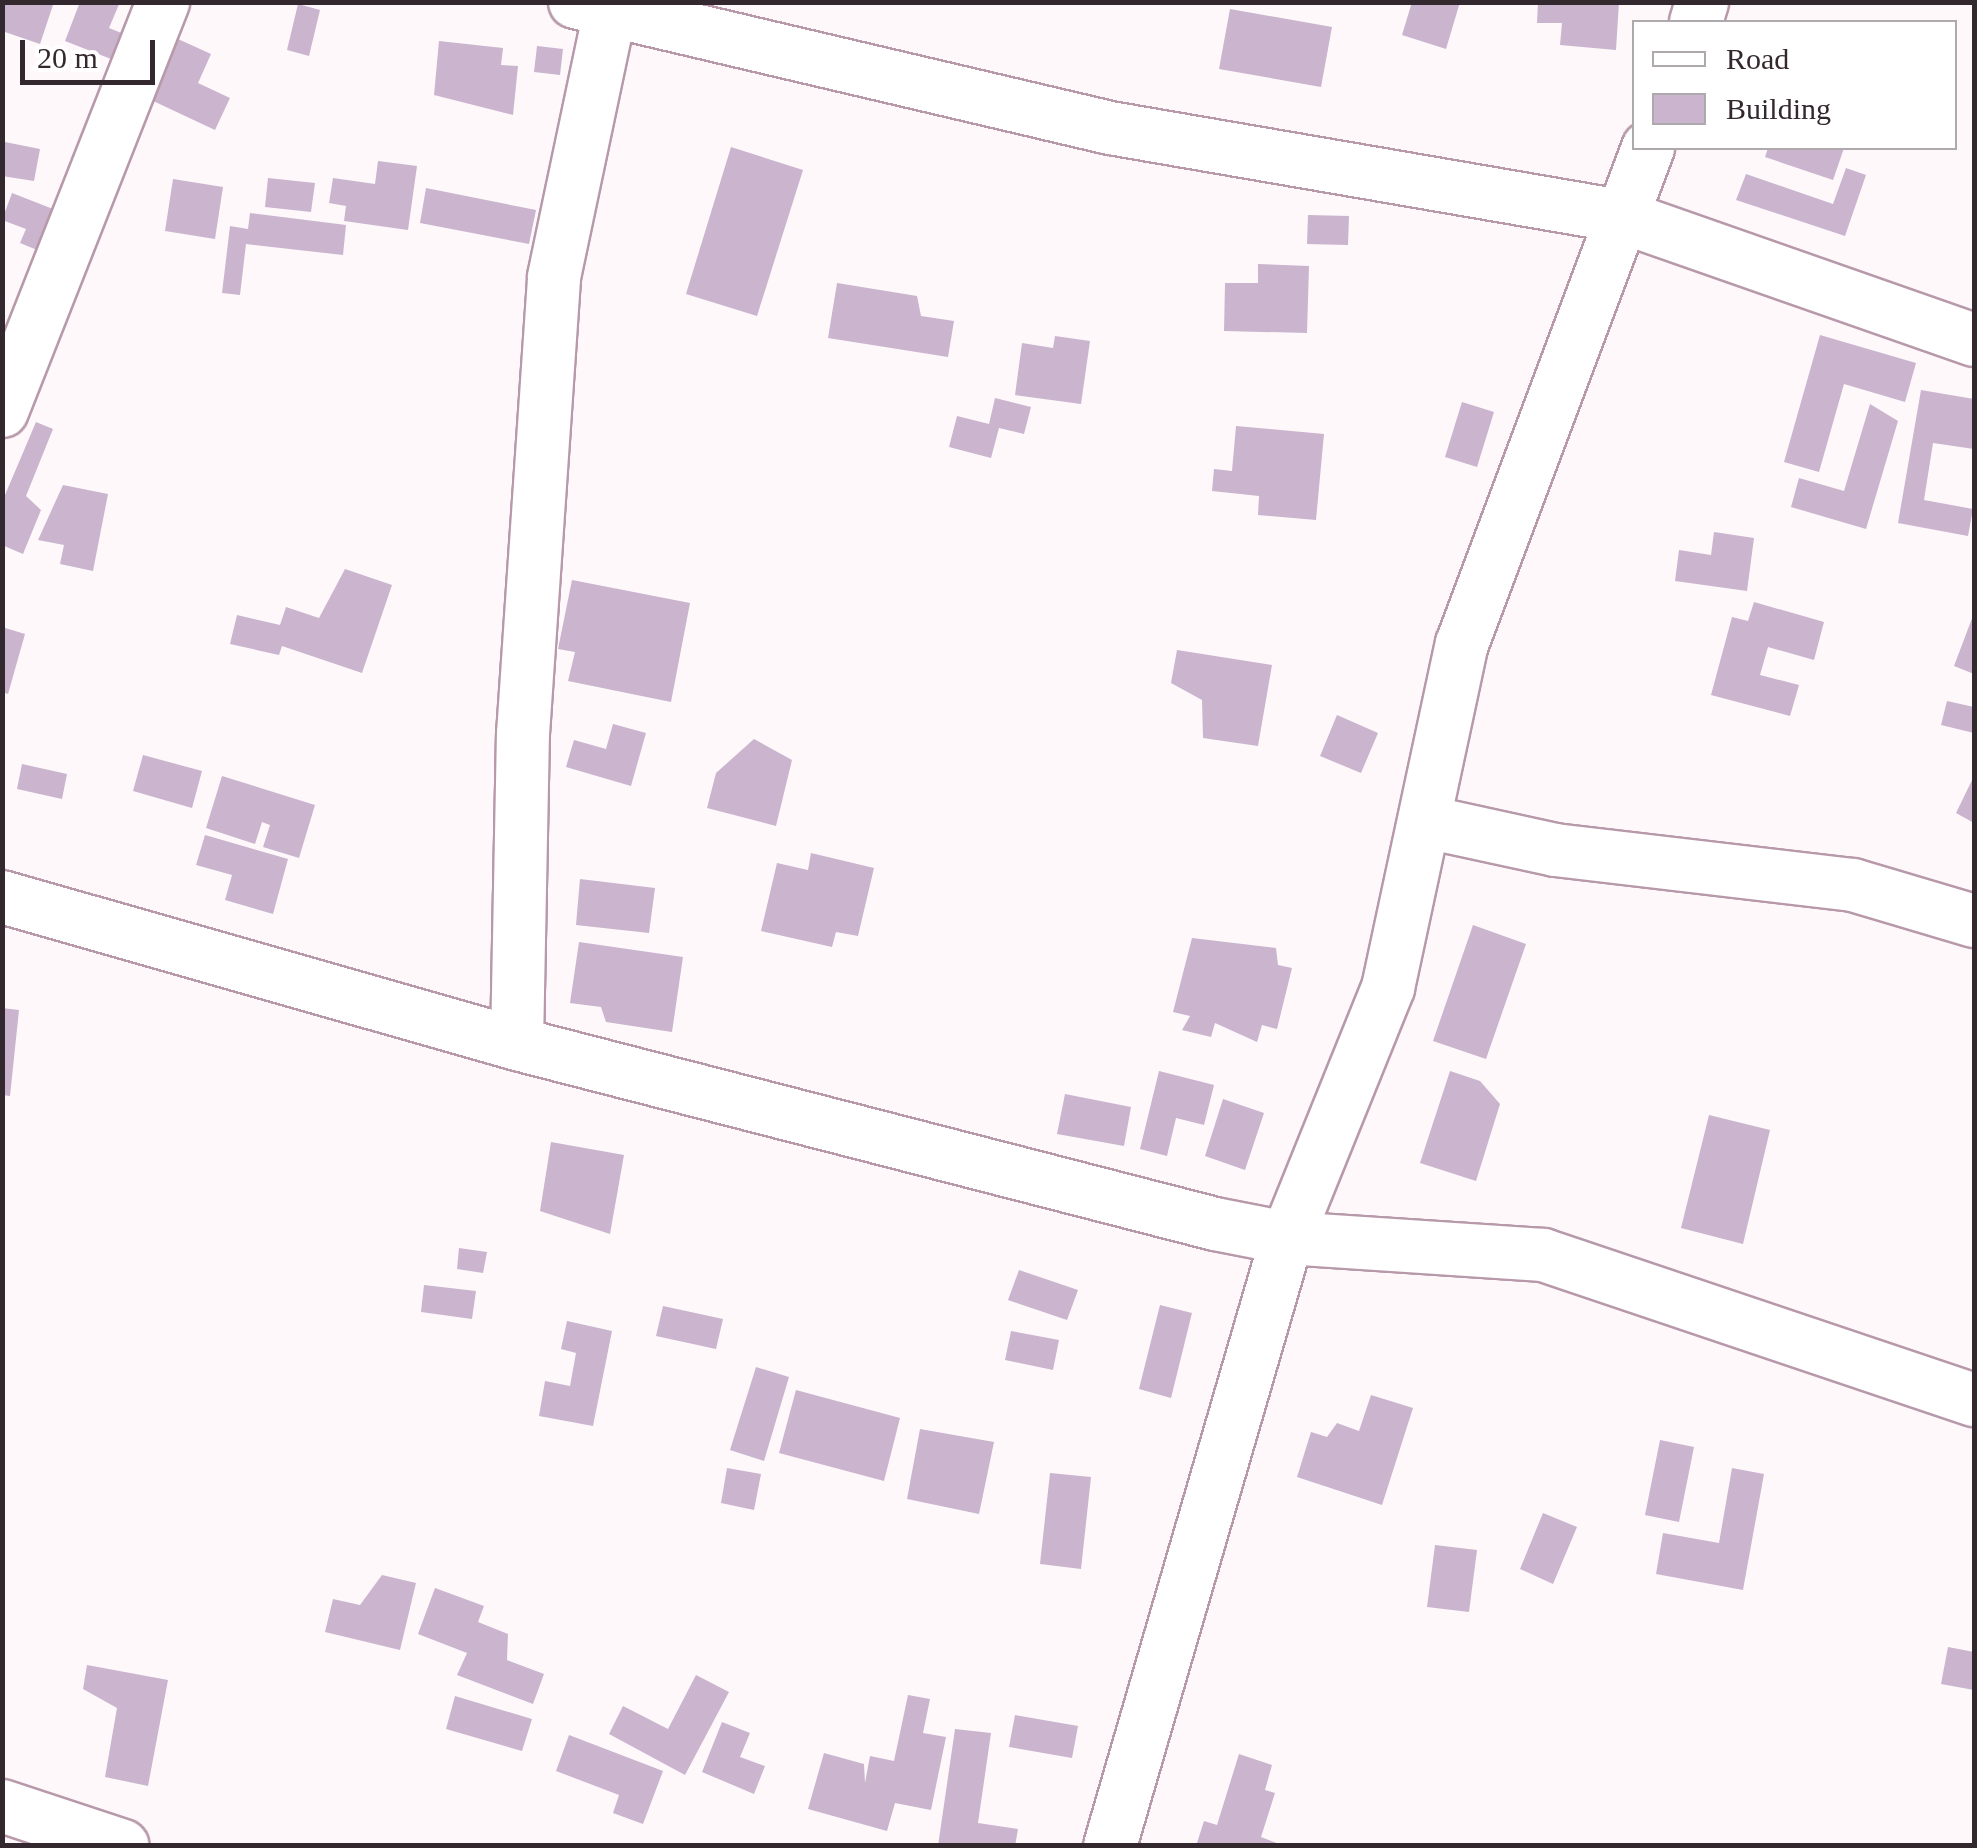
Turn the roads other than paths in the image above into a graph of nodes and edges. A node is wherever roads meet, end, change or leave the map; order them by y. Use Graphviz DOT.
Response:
graph roads {
  1 [pos="163,2"];
  2 [pos="599,5"];
  3 [pos="1647,150"];
  4 [pos="1620,216"];
  5 [pos="1974,340"];
  6 [pos="2,410"];
  7 [pos="1427,822"];
  8 [pos="2,897"];
  9 [pos="1974,921"];
  10 [pos="517,1044"];
  11 [pos="1287,1238"];
  12 [pos="1974,1400"];
  13 [pos="2,1806"];
  14 [pos="122,1846"];
  15 [pos="1110,1846"];
  1 -- 6 [label="street"];
  2 -- 4 [label="street"];
  2 -- 10 [label="street"];
  3 -- 4 [label="street"];
  4 -- 5 [label="street"];
  4 -- 7 [label="street"];
  7 -- 9 [label="street"];
  7 -- 11 [label="street"];
  8 -- 10 [label="street"];
  10 -- 11 [label="street"];
  11 -- 12 [label="street"];
  11 -- 15 [label="street"];
  13 -- 14 [label="street"];
}
